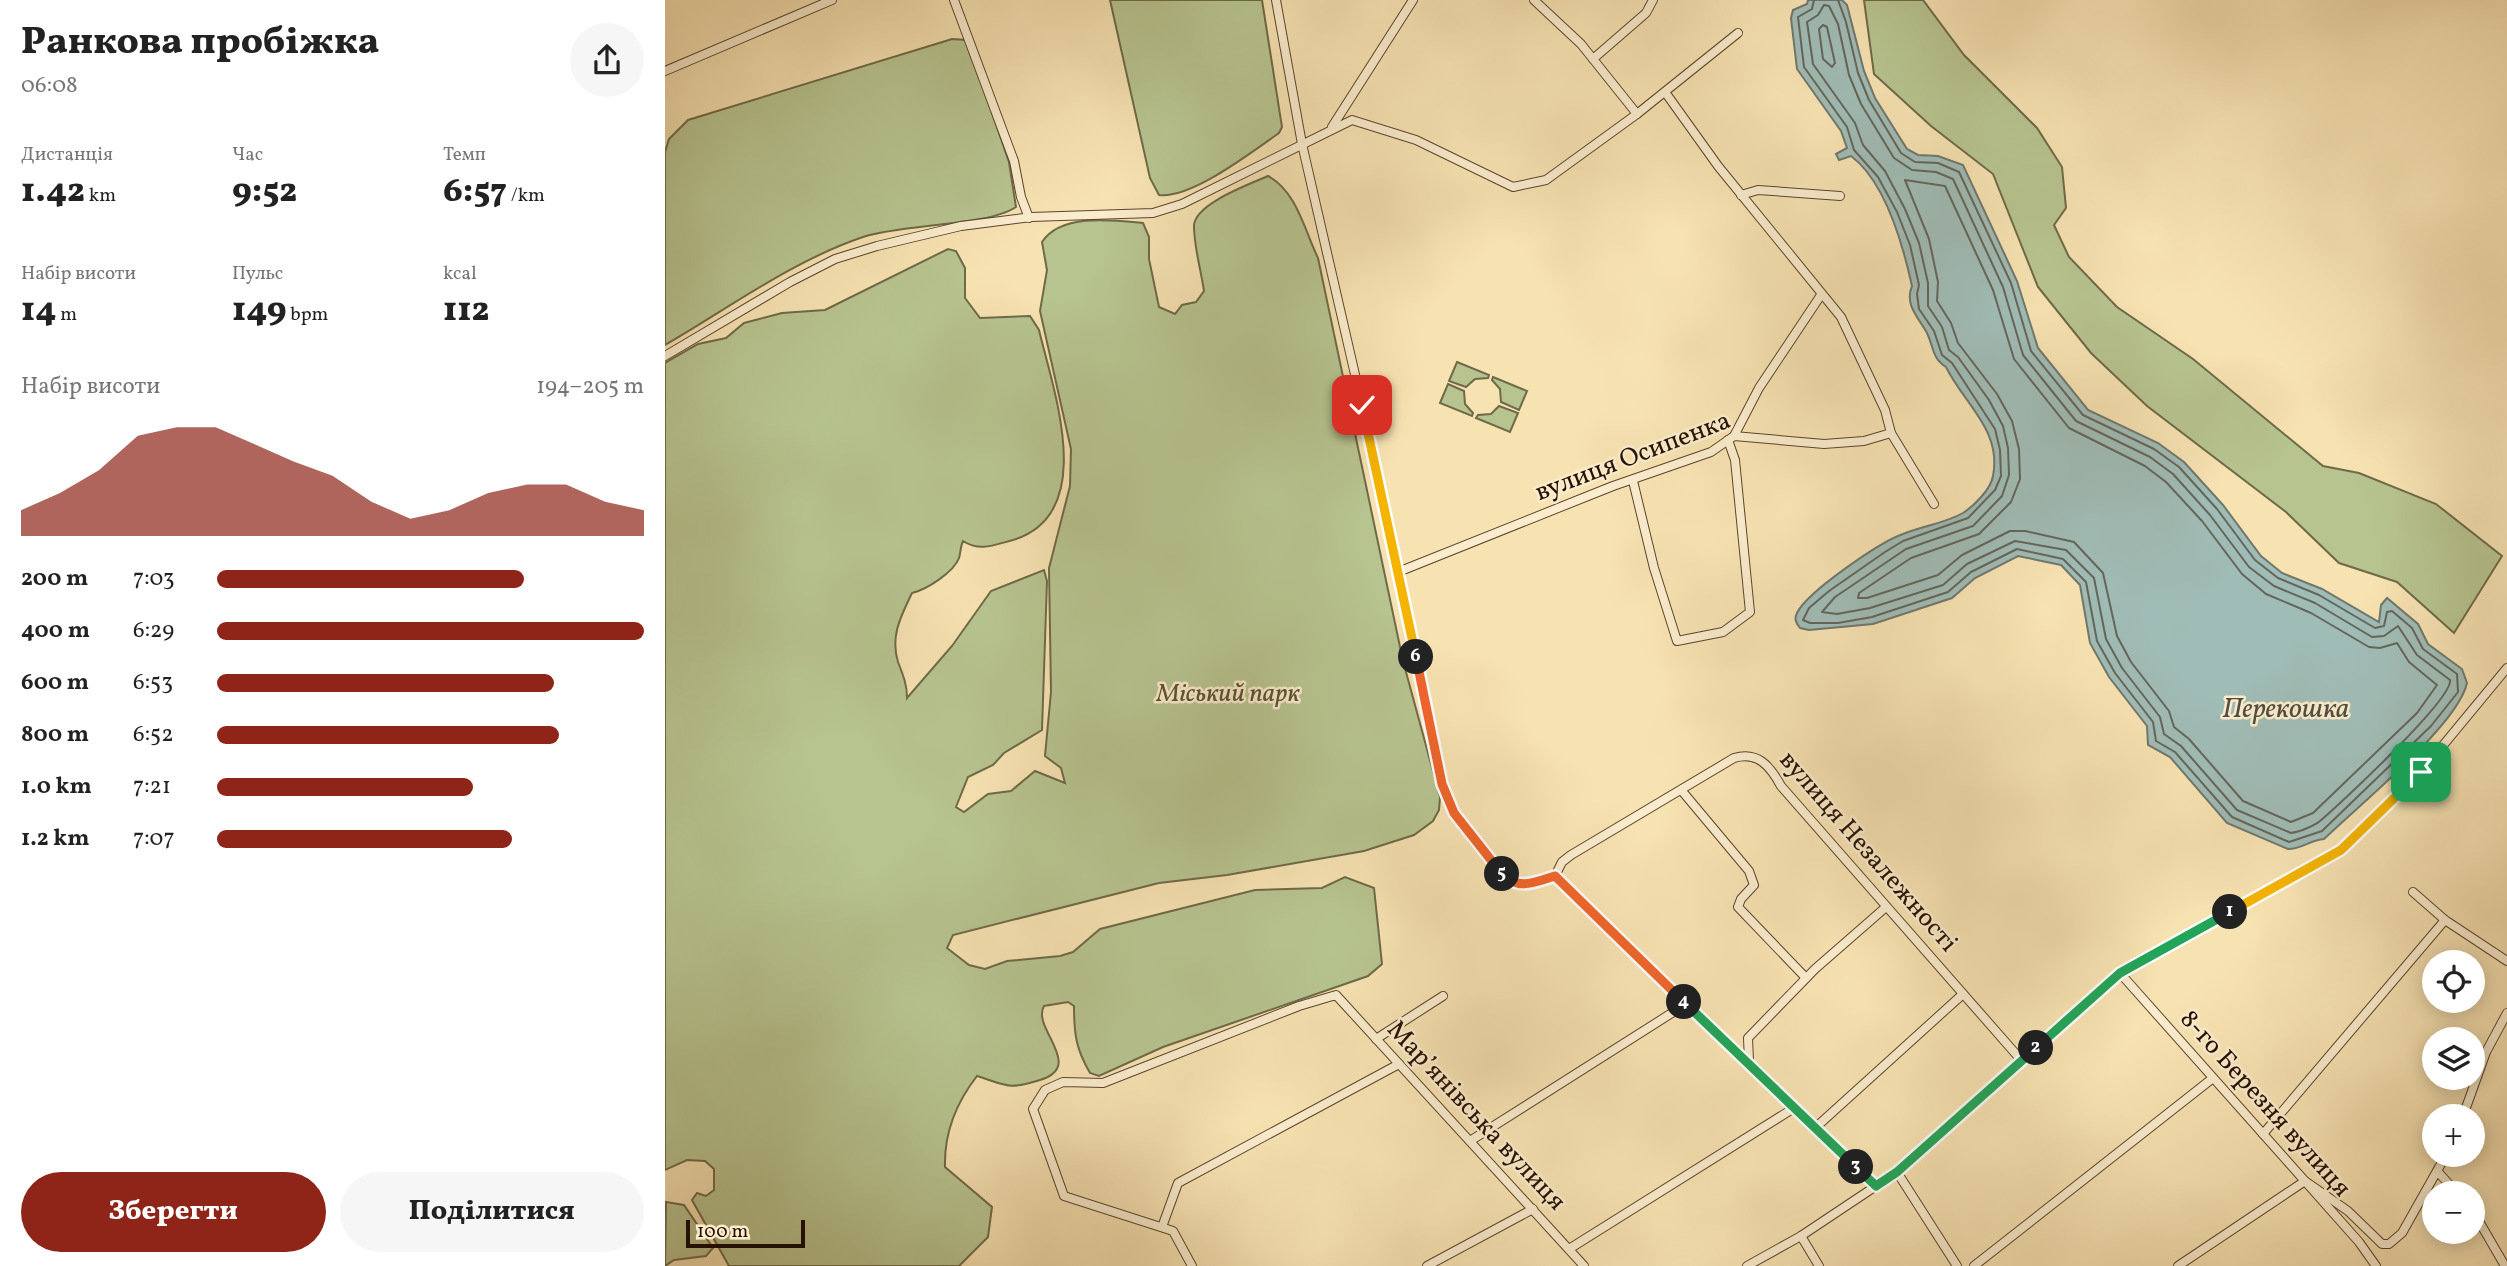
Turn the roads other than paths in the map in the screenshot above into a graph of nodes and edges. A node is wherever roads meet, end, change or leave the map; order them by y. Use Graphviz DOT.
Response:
graph roads {
  1 [pos="954,0"];
  2 [pos="1276,0"];
  3 [pos="1413,0"];
  4 [pos="1534,0"];
  5 [pos="1653,0"];
  6 [pos="826,1"];
  7 [pos="1738,33"];
  8 [pos="1593,59"];
  9 [pos="665,71"];
  10 [pos="1665,92"];
  11 [pos="1637,114"];
  12 [pos="1323,134"];
  13 [pos="1302,144"];
  14 [pos="1741,195"];
  15 [pos="1840,196"];
  16 [pos="1029,218"];
  17 [pos="1821,295"];
  18 [pos="665,356"];
  19 [pos="1891,433"];
  20 [pos="1731,438"];
  21 [pos="1633,481"];
  22 [pos="1934,504"];
  23 [pos="1398,572"];
  24 [pos="2507,668"];
  25 [pos="1682,791"];
  26 [pos="1555,876"];
  27 [pos="2413,892"];
  28 [pos="1886,907"];
  29 [pos="2445,920"];
  30 [pos="2507,961"];
  31 [pos="2120,973"];
  32 [pos="1806,978"];
  33 [pos="1963,994"];
  34 [pos="1443,996"];
  35 [pos="1686,1004"];
  36 [pos="2507,1013"];
  37 [pos="1376,1039"];
  38 [pos="2022,1060"];
  39 [pos="1749,1061"];
  40 [pos="1399,1064"];
  41 [pos="2213,1078"];
  42 [pos="2467,1104"];
  43 [pos="1794,1108"];
  44 [pos="1815,1128"];
  45 [pos="2263,1133"];
  46 [pos="1470,1141"];
  47 [pos="2440,1167"];
  48 [pos="1897,1172"];
  49 [pos="2438,1172"];
  50 [pos="2305,1181"];
  51 [pos="2446,1181"];
  52 [pos="1876,1186"];
  53 [pos="1533,1209"];
  54 [pos="1162,1227"];
  55 [pos="2485,1232"];
  56 [pos="1801,1236"];
  57 [pos="1569,1249"];
  58 [pos="1192,1266"];
  59 [pos="1427,1266"];
  60 [pos="1584,1266"];
  61 [pos="1747,1266"];
  62 [pos="1819,1266"];
  63 [pos="1957,1266"];
  64 [pos="1974,1266"];
  65 [pos="2178,1266"];
  66 [pos="2376,1266"];
  67 [pos="2505,1266"];
  1 -- 16 [label="street"];
  2 -- 13 [label="street"];
  3 -- 12 [label="street"];
  4 -- 8 [label="street"];
  5 -- 8 [label="street"];
  6 -- 9 [label="street"];
  7 -- 10 [label="street"];
  8 -- 11 [label="street"];
  10 -- 11 [label="street"];
  10 -- 14 [label="street"];
  11 -- 12 [label="street"];
  12 -- 13 [label="street"];
  13 -- 16 [label="street"];
  13 -- 23 [label="street"];
  14 -- 15 [label="street"];
  14 -- 17 [label="street"];
  16 -- 18 [label="street"];
  17 -- 19 [label="street"];
  17 -- 20 [label="street"];
  19 -- 20 [label="street, вулиця Осипенка"];
  19 -- 22 [label="street"];
  20 -- 21 [label="street, вулиця Осипенка"];
  20 -- 21 [label="street"];
  21 -- 23 [label="street, вулиця Осипенка"];
  23 -- 26 [label="street"];
  24 -- 31 [label="street"];
  25 -- 26 [label="street, вулиця Незалежності"];
  25 -- 28 [label="street, вулиця Незалежності"];
  25 -- 32 [label="street"];
  26 -- 35 [label="street"];
  27 -- 29 [label="street"];
  28 -- 32 [label="street"];
  28 -- 33 [label="street, вулиця Незалежності"];
  29 -- 30 [label="street"];
  29 -- 45 [label="street"];
  31 -- 38 [label="street"];
  31 -- 41 [label="street, 8-го Березня вулиця"];
  32 -- 39 [label="street"];
  33 -- 38 [label="street, вулиця Незалежності"];
  33 -- 44 [label="street"];
  34 -- 37 [label="street"];
  35 -- 39 [label="street"];
  35 -- 46 [label="street"];
  36 -- 42 [label="street"];
  37 -- 40 [label="street, Мар’янівська вулиця"];
  37 -- 54 [label="street, Мар’янівська вулиця"];
  38 -- 48 [label="street"];
  39 -- 43 [label="street"];
  40 -- 46 [label="street, Мар’янівська вулиця"];
  40 -- 54 [label="street"];
  41 -- 45 [label="street, 8-го Березня вулиця"];
  41 -- 64 [label="street"];
  43 -- 44 [label="street"];
  43 -- 57 [label="street"];
  44 -- 52 [label="street"];
  45 -- 50 [label="street, 8-го Березня вулиця"];
  46 -- 53 [label="street, Мар’янівська вулиця"];
  47 -- 49 [label="street"];
  48 -- 52 [label="street"];
  48 -- 63 [label="street"];
  49 -- 50 [label="street"];
  49 -- 51 [label="street"];
  50 -- 65 [label="street"];
  50 -- 66 [label="street, 8-го Березня вулиця"];
  52 -- 56 [label="street"];
  53 -- 57 [label="street, Мар’янівська вулиця"];
  53 -- 59 [label="street"];
  54 -- 58 [label="street"];
  55 -- 67 [label="street"];
  56 -- 61 [label="street"];
  56 -- 62 [label="street"];
  57 -- 60 [label="street, Мар’янівська вулиця"];
}
